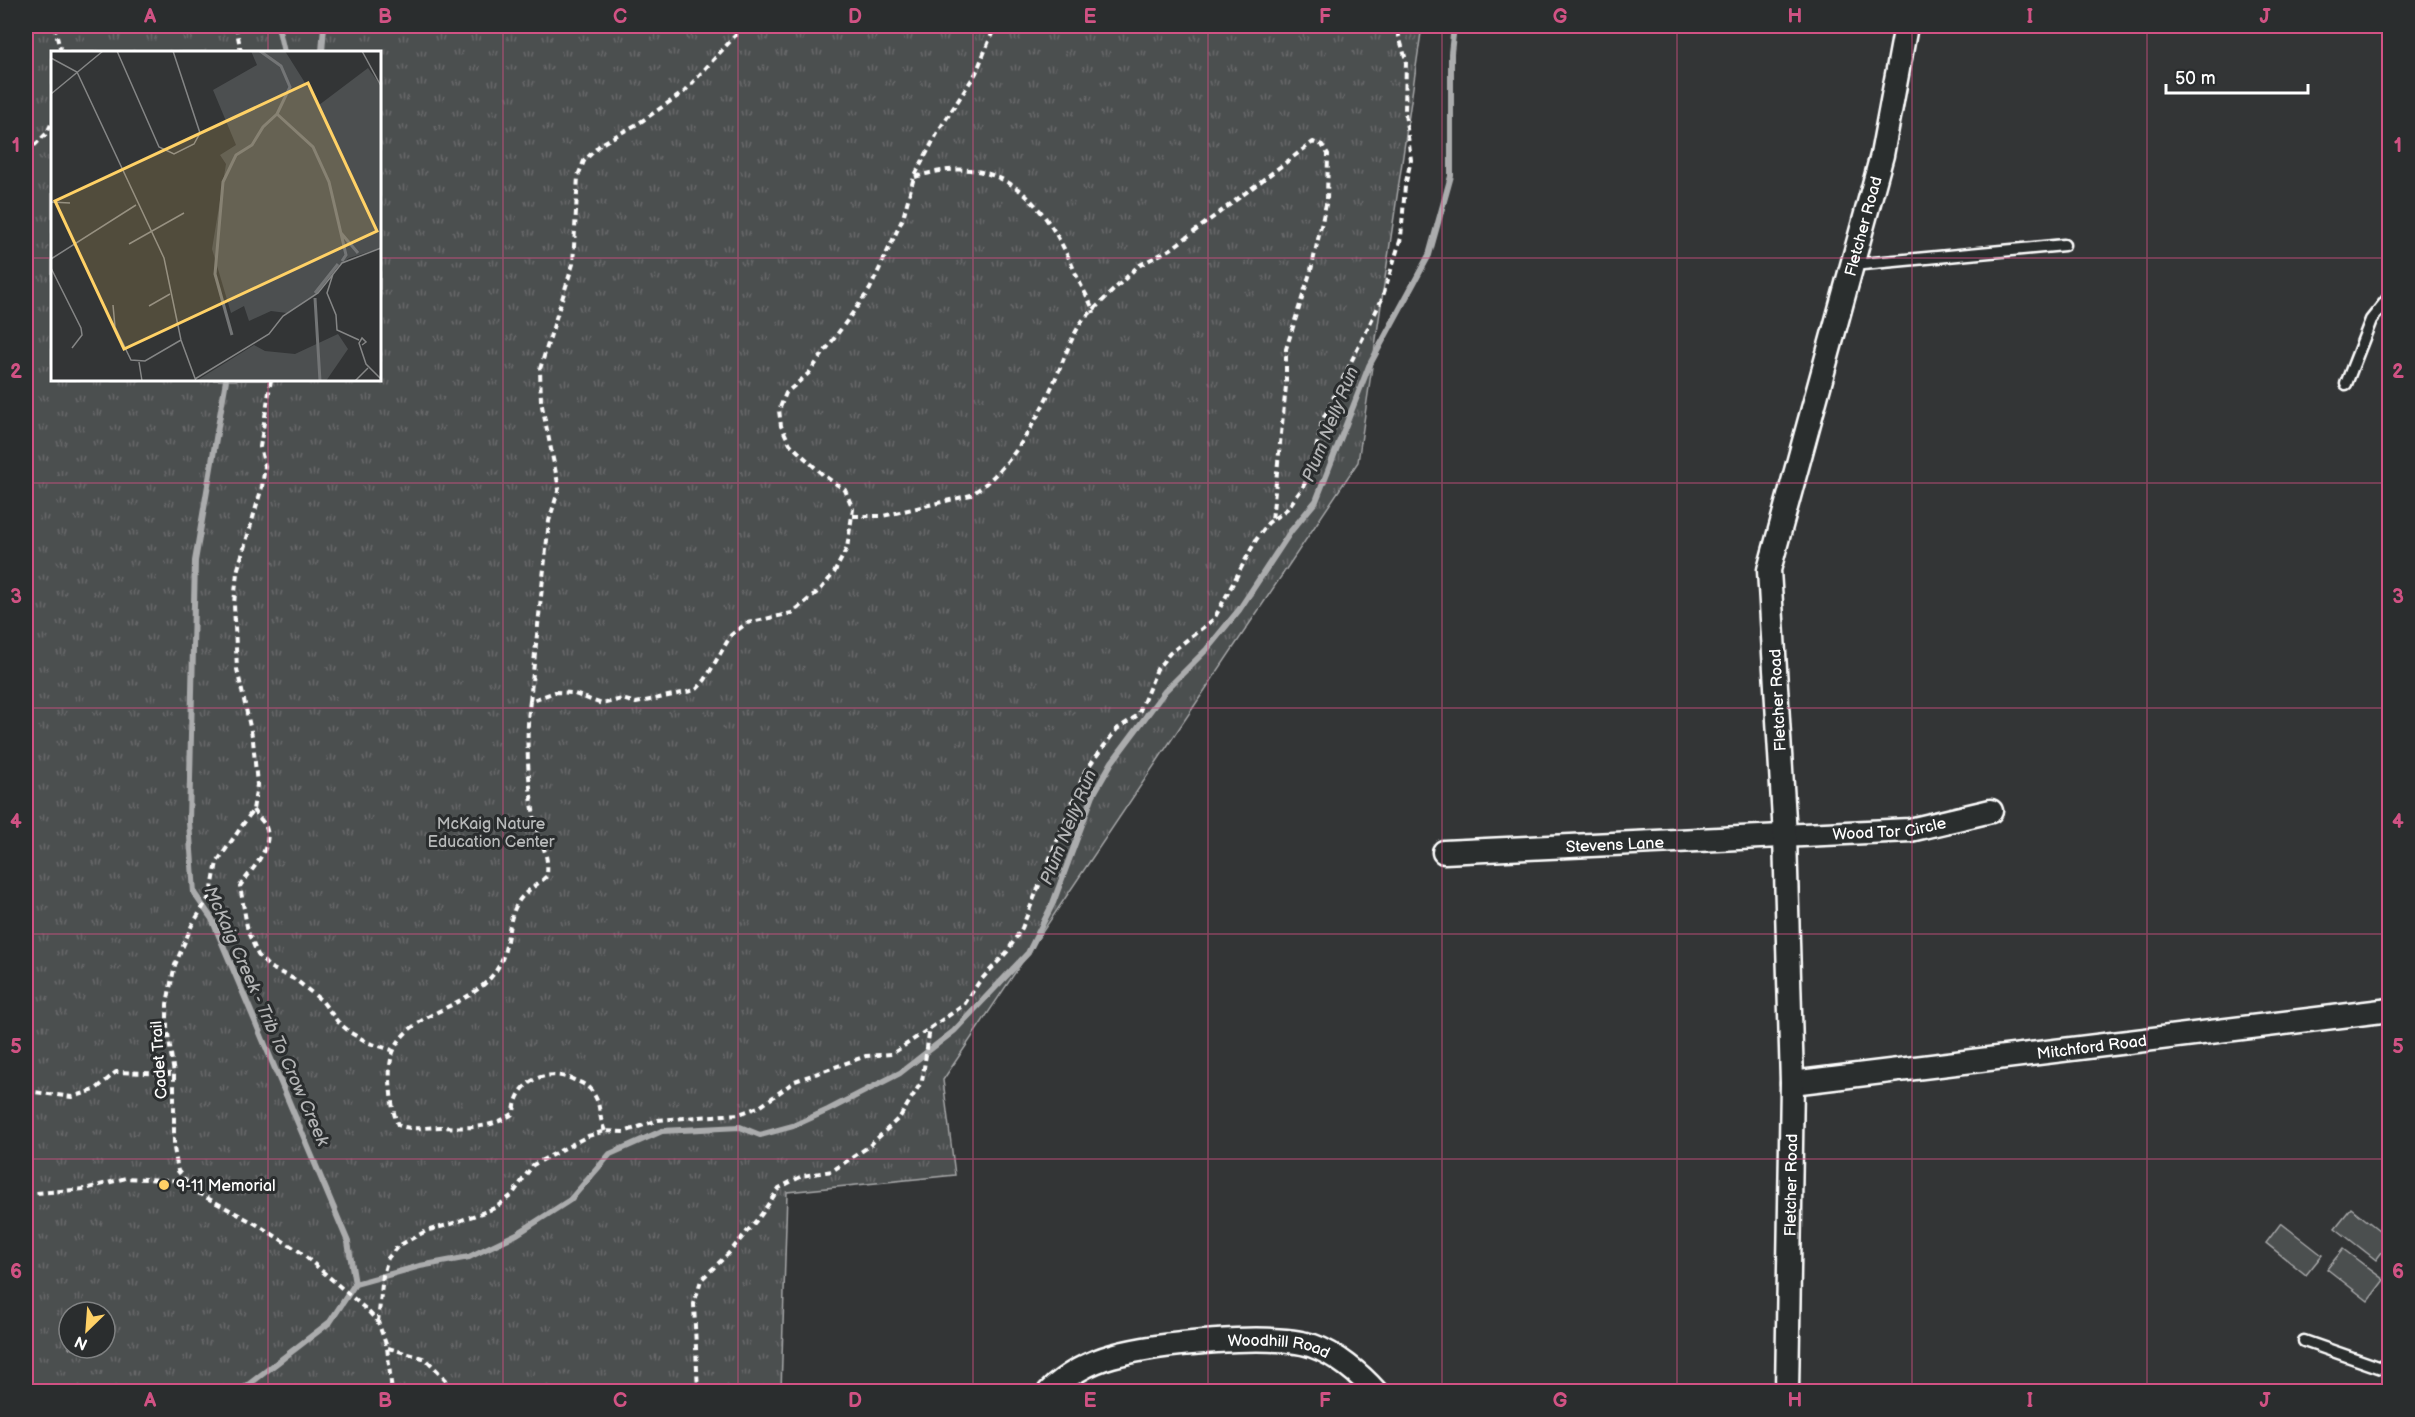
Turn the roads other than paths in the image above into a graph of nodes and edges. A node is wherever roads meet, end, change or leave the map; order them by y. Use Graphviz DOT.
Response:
graph roads {
  1 [pos="1906,26"];
  2 [pos="2064,245"];
  3 [pos="1852,265"];
  4 [pos="2390,296"];
  5 [pos="2346,384"];
  6 [pos="1991,811"];
  7 [pos="1785,837"];
  8 [pos="1444,852"];
  9 [pos="2390,1010"];
  10 [pos="1792,1083"];
  11 [pos="2304,1341"];
  12 [pos="2390,1371"];
  13 [pos="1049,1392"];
  14 [pos="1376,1392"];
  15 [pos="1787,1392"];
  1 -- 3 [label="street, Fletcher Road"];
  2 -- 3 [label="lane"];
  3 -- 7 [label="street, Fletcher Road"];
  4 -- 5 [label="lane"];
  6 -- 7 [label="street, Wood Tor Circle"];
  7 -- 8 [label="street, Stevens Lane"];
  7 -- 10 [label="street, Fletcher Road"];
  9 -- 10 [label="street, Mitchford Road"];
  10 -- 15 [label="street, Fletcher Road"];
  11 -- 12 [label="lane"];
  13 -- 14 [label="street, Woodhill Road"];
}
